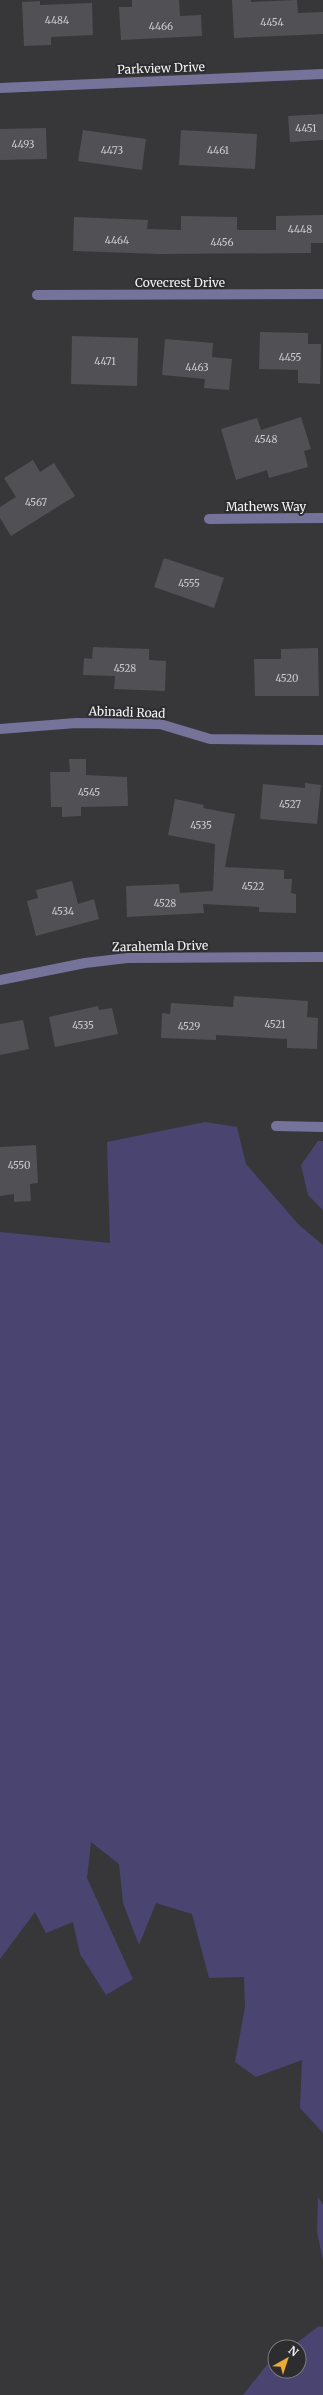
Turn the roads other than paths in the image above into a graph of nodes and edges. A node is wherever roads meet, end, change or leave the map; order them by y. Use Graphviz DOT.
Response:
graph roads {
  1 [pos="323,74"];
  2 [pos="0,88"];
  3 [pos="323,294"];
  4 [pos="37,295"];
  5 [pos="323,518"];
  6 [pos="209,519"];
  7 [pos="0,729"];
  8 [pos="323,740"];
  9 [pos="323,957"];
  10 [pos="0,980"];
  11 [pos="276,1126"];
  12 [pos="323,1127"];
  1 -- 2 [label="street, Parkview Drive"];
  3 -- 4 [label="street, Covecrest Drive"];
  5 -- 6 [label="street, Mathews Way"];
  7 -- 8 [label="street, Abinadi Road"];
  9 -- 10 [label="street, Zarahemla Drive"];
  11 -- 12 [label="street"];
}
